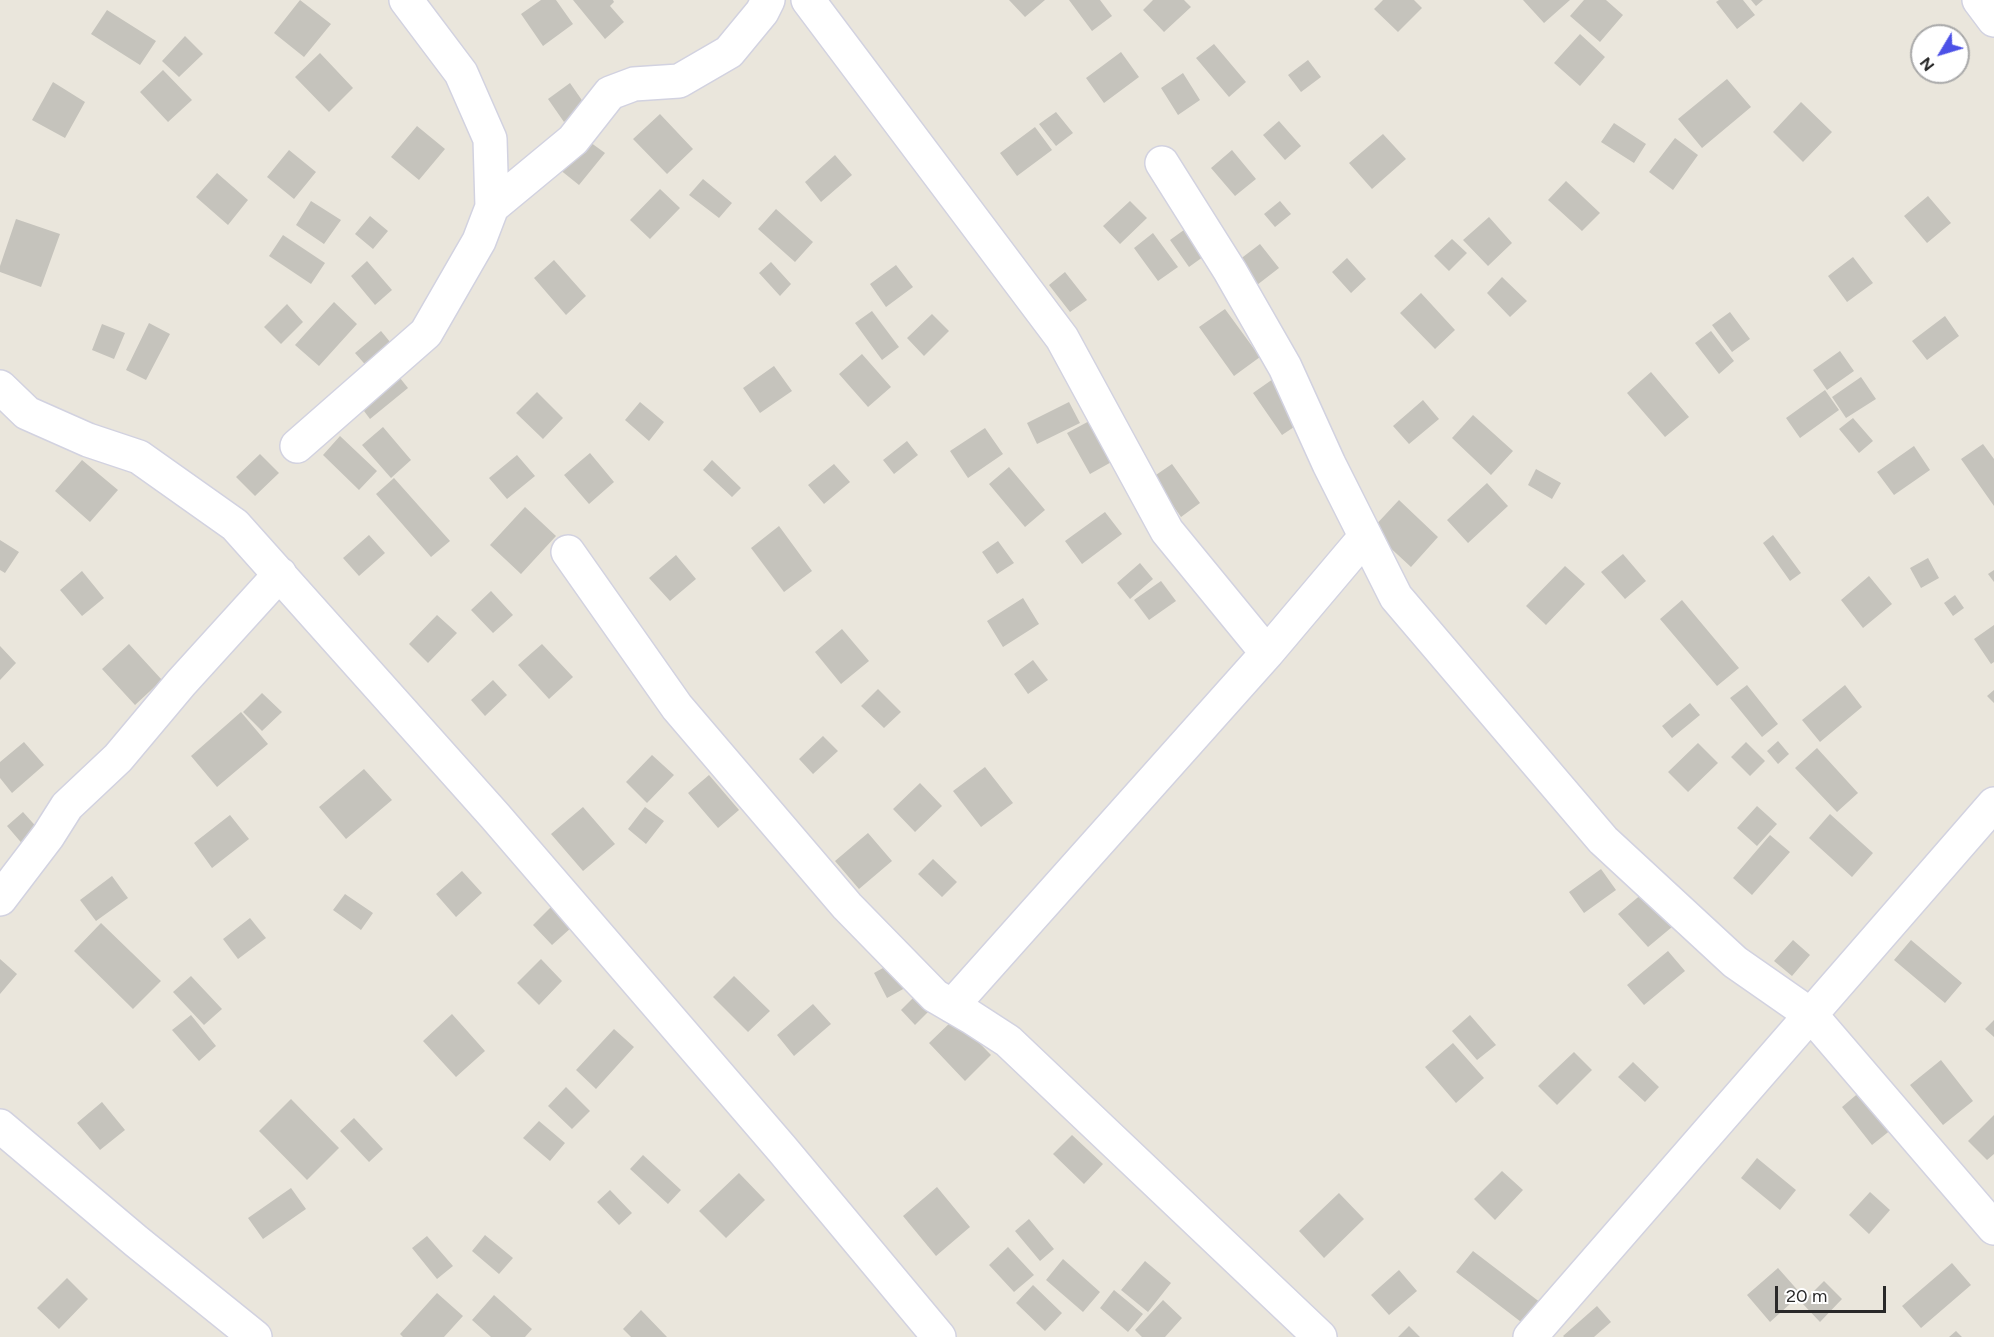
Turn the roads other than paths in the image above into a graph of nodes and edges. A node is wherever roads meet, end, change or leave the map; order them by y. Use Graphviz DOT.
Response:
graph roads {
  1 [pos="406,0"];
  2 [pos="768,0"];
  3 [pos="808,0"];
  4 [pos="1162,163"];
  5 [pos="492,207"];
  6 [pos="0,387"];
  7 [pos="297,446"];
  8 [pos="1365,537"];
  9 [pos="568,552"];
  10 [pos="280,574"];
  11 [pos="1267,653"];
  12 [pos="1994,804"];
  13 [pos="0,898"];
  14 [pos="952,1006"];
  15 [pos="1811,1015"];
  16 [pos="0,1126"];
  17 [pos="1994,1228"];
  18 [pos="255,1337"];
  19 [pos="939,1337"];
  20 [pos="1320,1337"];
  21 [pos="1530,1337"];
  1 -- 5 [label="street"];
  2 -- 5 [label="street"];
  3 -- 11 [label="street"];
  4 -- 8 [label="street"];
  5 -- 7 [label="street"];
  6 -- 10 [label="street"];
  8 -- 11 [label="street"];
  8 -- 15 [label="street"];
  9 -- 14 [label="street"];
  10 -- 13 [label="street"];
  10 -- 19 [label="street"];
  11 -- 14 [label="street"];
  12 -- 15 [label="street"];
  14 -- 20 [label="street"];
  15 -- 17 [label="street"];
  15 -- 21 [label="street"];
  16 -- 18 [label="street"];
}
